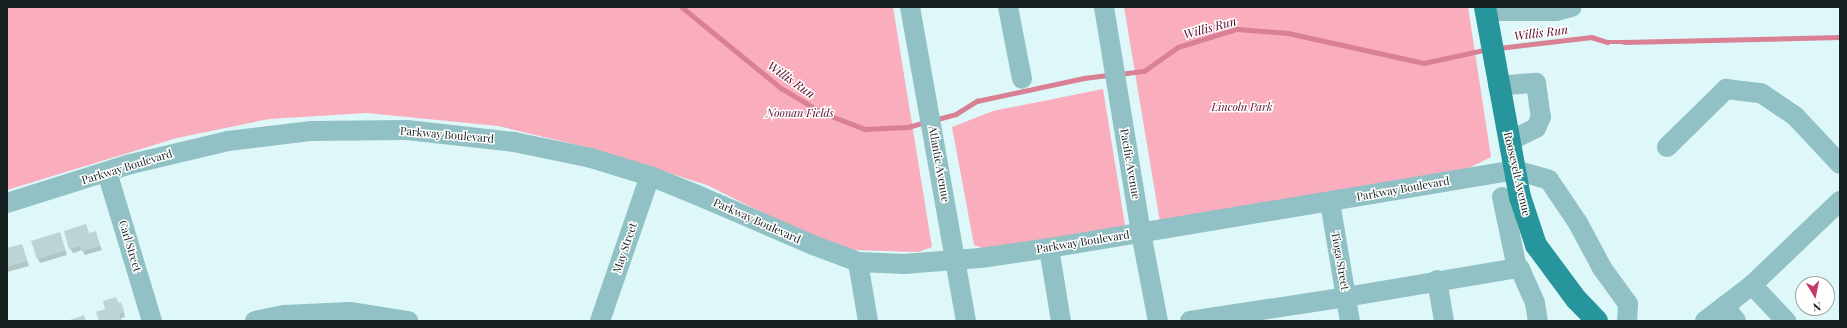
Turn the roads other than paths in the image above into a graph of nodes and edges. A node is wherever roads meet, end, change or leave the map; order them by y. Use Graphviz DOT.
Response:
graph roads {
  1 [pos="910,7"];
  2 [pos="1008,7"];
  3 [pos="1104,7"];
  4 [pos="1572,7"];
  5 [pos="1537,9"];
  6 [pos="1486,14"];
  7 [pos="1022,79"];
  8 [pos="1498,86"];
  9 [pos="1509,141"];
  10 [pos="1667,147"];
  11 [pos="1840,164"];
  12 [pos="1515,170"];
  13 [pos="107,172"];
  14 [pos="650,176"];
  15 [pos="1502,197"];
  16 [pos="1840,201"];
  17 [pos="1330,202"];
  18 [pos="7,203"];
  19 [pos="1141,233"];
  20 [pos="1049,248"];
  21 [pos="956,260"];
  22 [pos="858,262"];
  23 [pos="1517,268"];
  24 [pos="1437,280"];
  25 [pos="1752,285"];
  26 [pos="1346,297"];
  27 [pos="1730,314"];
  28 [pos="1254,316"];
  29 [pos="152,321"];
  30 [pos="255,321"];
  31 [pos="408,321"];
  32 [pos="600,321"];
  33 [pos="868,321"];
  34 [pos="966,321"];
  35 [pos="1061,321"];
  36 [pos="1158,321"];
  37 [pos="1190,321"];
  38 [pos="1350,321"];
  39 [pos="1444,321"];
  40 [pos="1538,321"];
  41 [pos="1597,321"];
  42 [pos="1627,321"];
  43 [pos="1705,321"];
  44 [pos="1786,321"];
  1 -- 21 [label="street, Atlantic Avenue"];
  2 -- 7 [label="street"];
  3 -- 19 [label="street, Pacific Avenue"];
  4 -- 5 [label="street"];
  5 -- 6 [label="street"];
  6 -- 8 [label="main road, Roosevelt Avenue"];
  8 -- 9 [label="main road, Roosevelt Avenue"];
  8 -- 9 [label="street"];
  9 -- 12 [label="main road, Roosevelt Avenue"];
  10 -- 11 [label="street"];
  12 -- 17 [label="street, Parkway Boulevard"];
  12 -- 41 [label="main road, Roosevelt Avenue"];
  12 -- 42 [label="street"];
  13 -- 14 [label="street, Parkway Boulevard"];
  13 -- 18 [label="street, Parkway Boulevard"];
  13 -- 29 [label="street, Carl Street"];
  14 -- 22 [label="street, Parkway Boulevard"];
  14 -- 32 [label="street, May Street"];
  15 -- 23 [label="street"];
  16 -- 25 [label="street"];
  17 -- 19 [label="street, Parkway Boulevard"];
  17 -- 26 [label="street, Tioga Street"];
  19 -- 20 [label="street, Parkway Boulevard"];
  19 -- 36 [label="street, Pacific Avenue"];
  20 -- 21 [label="street, Parkway Boulevard"];
  20 -- 35 [label="street"];
  21 -- 22 [label="street, Parkway Boulevard"];
  21 -- 34 [label="street, Atlantic Avenue"];
  22 -- 33 [label="street"];
  23 -- 24 [label="street"];
  23 -- 40 [label="street"];
  24 -- 26 [label="street"];
  24 -- 39 [label="street"];
  25 -- 27 [label="street"];
  25 -- 44 [label="street"];
  26 -- 28 [label="street"];
  26 -- 38 [label="street, Tioga Street"];
  27 -- 43 [label="street"];
  28 -- 37 [label="street"];
  30 -- 31 [label="street"];
}
